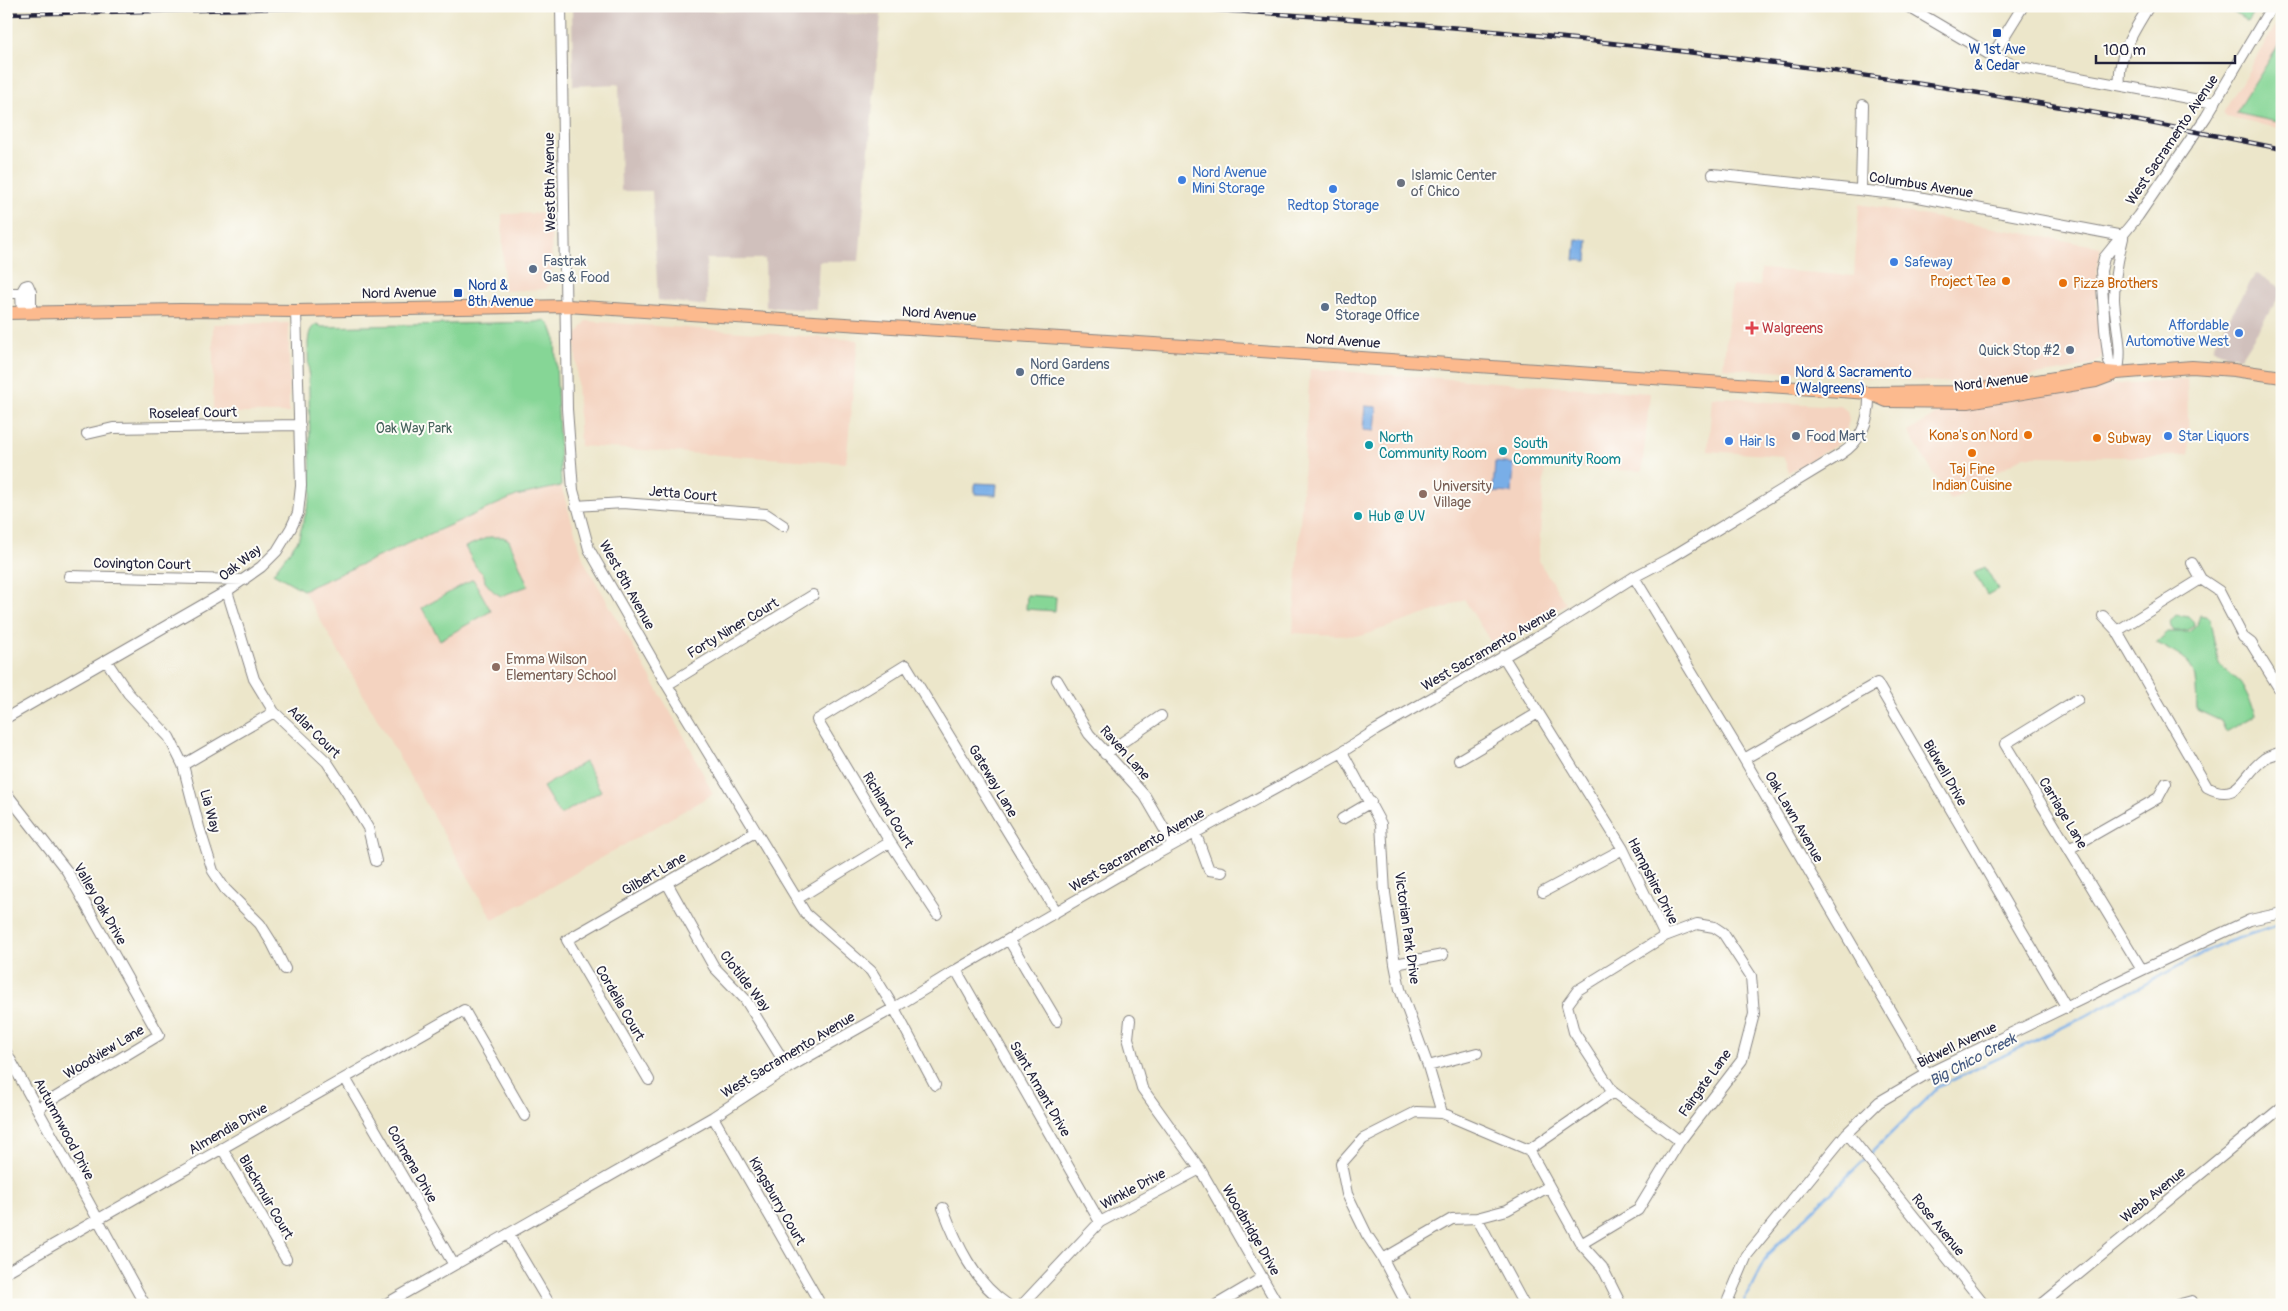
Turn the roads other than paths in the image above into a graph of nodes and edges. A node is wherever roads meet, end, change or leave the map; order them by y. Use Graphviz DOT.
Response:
graph roads {
  1 [pos="561,6"];
  2 [pos="1907,6"];
  3 [pos="2023,6"];
  4 [pos="2149,6"];
  5 [pos="2272,6"];
  6 [pos="1992,56"];
  7 [pos="2120,85"];
  8 [pos="2214,103"];
  9 [pos="1863,105"];
  10 [pos="1713,174"];
  11 [pos="1860,189"];
  12 [pos="2123,236"];
  13 [pos="6,293"];
  14 [pos="567,306"];
  15 [pos="296,311"];
  16 [pos="6,313"];
  17 [pos="26,313"];
  18 [pos="2117,373"];
  19 [pos="2282,376"];
  20 [pos="1869,393"];
  21 [pos="300,425"];
  22 [pos="88,434"];
  23 [pos="576,506"];
  24 [pos="784,526"];
  25 [pos="2192,563"];
  26 [pos="69,576"];
  27 [pos="1634,577"];
  28 [pos="2201,579"];
  29 [pos="244,580"];
  30 [pos="227,591"];
  31 [pos="813,595"];
  32 [pos="2102,616"];
  33 [pos="2117,631"];
  34 [pos="1503,656"];
  35 [pos="107,662"];
  36 [pos="1057,680"];
  37 [pos="667,685"];
  38 [pos="2282,693"];
  39 [pos="2078,699"];
  40 [pos="274,712"];
  41 [pos="1538,713"];
  42 [pos="1161,716"];
  43 [pos="6,718"];
  44 [pos="817,720"];
  45 [pos="1342,752"];
  46 [pos="2282,752"];
  47 [pos="1105,754"];
  48 [pos="1744,758"];
  49 [pos="1459,760"];
  50 [pos="183,765"];
  51 [pos="2166,783"];
  52 [pos="6,794"];
  53 [pos="1371,802"];
  54 [pos="1342,819"];
  55 [pos="755,832"];
  56 [pos="1195,832"];
  57 [pos="890,842"];
  58 [pos="1173,844"];
  59 [pos="1623,849"];
  60 [pos="2069,850"];
  61 [pos="376,861"];
  62 [pos="1222,872"];
  63 [pos="667,883"];
  64 [pos="1543,892"];
  65 [pos="797,898"];
  66 [pos="1056,911"];
  67 [pos="2282,912"];
  68 [pos="938,914"];
  69 [pos="1665,936"];
  70 [pos="567,940"];
  71 [pos="1009,940"];
  72 [pos="1443,955"];
  73 [pos="1395,964"];
  74 [pos="285,969"];
  75 [pos="956,970"];
  76 [pos="2142,970"];
  77 [pos="894,1008"];
  78 [pos="2067,1008"];
  79 [pos="1130,1020"];
  80 [pos="1057,1021"];
  81 [pos="159,1035"];
  82 [pos="6,1052"];
  83 [pos="1477,1053"];
  84 [pos="1428,1066"];
  85 [pos="788,1068"];
  86 [pos="1927,1074"];
  87 [pos="345,1078"];
  88 [pos="649,1080"];
  89 [pos="935,1085"];
  90 [pos="1613,1092"];
  91 [pos="2282,1107"];
  92 [pos="38,1108"];
  93 [pos="1442,1113"];
  94 [pos="525,1116"];
  95 [pos="713,1117"];
  96 [pos="1847,1133"];
  97 [pos="1680,1141"];
  98 [pos="222,1148"];
  99 [pos="1529,1150"];
  100 [pos="1200,1169"];
  101 [pos="1548,1187"];
  102 [pos="943,1208"];
  103 [pos="1477,1218"];
  104 [pos="97,1220"];
  105 [pos="1100,1222"];
  106 [pos="508,1234"];
  107 [pos="1581,1244"];
  108 [pos="286,1259"];
  109 [pos="1383,1259"];
  110 [pos="454,1265"];
  111 [pos="6,1272"];
  112 [pos="1262,1278"];
  113 [pos="818,1300"];
  114 [pos="2192,1302"];
  115 [pos="145,1305"];
  116 [pos="384,1305"];
  117 [pos="550,1305"];
  118 [pos="1008,1305"];
  119 [pos="1022,1305"];
  120 [pos="1216,1305"];
  121 [pos="1278,1305"];
  122 [pos="1407,1305"];
  123 [pos="1524,1305"];
  124 [pos="1621,1305"];
  125 [pos="1728,1305"];
  126 [pos="1985,1305"];
  127 [pos="2041,1305"];
  128 [pos="2177,1305"];
  1 -- 14 [label="street, West 8th Avenue"];
  2 -- 6 [label="street"];
  3 -- 6 [label="street"];
  4 -- 7 [label="street"];
  5 -- 8 [label="street, West Sacramento Avenue"];
  6 -- 7 [label="street"];
  7 -- 8 [label="street"];
  8 -- 12 [label="street, West Sacramento Avenue"];
  9 -- 11 [label="street"];
  10 -- 11 [label="street, Columbus Avenue"];
  11 -- 12 [label="street, Columbus Avenue"];
  12 -- 18 [label="street, West Sacramento Avenue"];
  12 -- 18 [label="street, West Sacramento Avenue"];
  13 -- 17 [label="street"];
  14 -- 15 [label="main road, Nord Avenue"];
  14 -- 20 [label="main road, Nord Avenue"];
  14 -- 23 [label="street, West 8th Avenue"];
  15 -- 17 [label="main road, Nord Avenue"];
  15 -- 21 [label="street, Oak Way"];
  16 -- 17 [label="main road, Nord Avenue"];
  18 -- 19 [label="main road, Nord Avenue"];
  18 -- 20 [label="main road, Nord Avenue"];
  20 -- 27 [label="street, West Sacramento Avenue"];
  21 -- 22 [label="street, Roseleaf Court"];
  21 -- 29 [label="street, Oak Way"];
  23 -- 24 [label="street, Jetta Court"];
  23 -- 37 [label="street, West 8th Avenue"];
  25 -- 28 [label="street"];
  26 -- 29 [label="street, Covington Court"];
  27 -- 34 [label="street, West Sacramento Avenue"];
  27 -- 48 [label="street, Oak Lawn Avenue"];
  28 -- 33 [label="street"];
  28 -- 38 [label="street"];
  29 -- 30 [label="street, Oak Way"];
  30 -- 35 [label="street, Oak Way"];
  30 -- 40 [label="street, Adlar Court"];
  31 -- 37 [label="street, Forty Niner Court"];
  32 -- 33 [label="street"];
  33 -- 46 [label="street"];
  34 -- 41 [label="street, Hampshire Drive"];
  34 -- 45 [label="street, West Sacramento Avenue"];
  35 -- 43 [label="street, Oak Way"];
  35 -- 50 [label="street, Lia Way"];
  36 -- 47 [label="street, Raven Lane"];
  37 -- 55 [label="street, West 8th Avenue"];
  39 -- 60 [label="street, Carriage Lane"];
  40 -- 50 [label="street"];
  40 -- 61 [label="street, Adlar Court"];
  41 -- 49 [label="street"];
  41 -- 59 [label="street, Hampshire Drive"];
  42 -- 47 [label="street"];
  44 -- 57 [label="street, Richland Court"];
  44 -- 66 [label="street, Gateway Lane"];
  45 -- 53 [label="street, Victorian Park Drive"];
  45 -- 56 [label="street, West Sacramento Avenue"];
  47 -- 58 [label="street, Raven Lane"];
  48 -- 78 [label="street, Bidwell Drive"];
  48 -- 86 [label="street, Oak Lawn Avenue"];
  50 -- 74 [label="street, Lia Way"];
  51 -- 60 [label="street"];
  52 -- 81 [label="street, Valley Oak Drive"];
  53 -- 54 [label="street"];
  53 -- 73 [label="street, Victorian Park Drive"];
  55 -- 63 [label="street, Gilbert Lane"];
  55 -- 65 [label="street, West 8th Avenue"];
  56 -- 58 [label="street, West Sacramento Avenue"];
  56 -- 62 [label="street"];
  57 -- 65 [label="street"];
  57 -- 68 [label="street, Richland Court"];
  58 -- 66 [label="street, West Sacramento Avenue"];
  59 -- 64 [label="street"];
  59 -- 69 [label="street, Hampshire Drive"];
  60 -- 76 [label="street, Carriage Lane"];
  63 -- 70 [label="street, Gilbert Lane"];
  63 -- 85 [label="street, Clotilde Way"];
  65 -- 77 [label="street, West 8th Avenue"];
  66 -- 71 [label="street, West Sacramento Avenue"];
  67 -- 76 [label="street, Bidwell Avenue"];
  69 -- 90 [label="street, Hampshire Drive"];
  69 -- 97 [label="street, Fairgate Lane"];
  70 -- 88 [label="street, Cordelia Court"];
  71 -- 75 [label="street, West Sacramento Avenue"];
  71 -- 80 [label="street"];
  72 -- 73 [label="street"];
  73 -- 84 [label="street, Victorian Park Drive"];
  75 -- 77 [label="street, West Sacramento Avenue"];
  75 -- 105 [label="street, Saint Amant Drive"];
  76 -- 78 [label="street, Bidwell Avenue"];
  77 -- 85 [label="street, West Sacramento Avenue"];
  77 -- 89 [label="street, West 8th Avenue"];
  78 -- 86 [label="street, Bidwell Avenue"];
  79 -- 100 [label="street, Woodbridge Drive"];
  81 -- 92 [label="street, Woodview Lane"];
  82 -- 92 [label="street, Autumnwood Drive"];
  83 -- 84 [label="street"];
  84 -- 93 [label="street, Victorian Park Drive"];
  85 -- 95 [label="street, West Sacramento Avenue"];
  86 -- 96 [label="street, Bidwell Avenue"];
  87 -- 94 [label="street, Almendia Drive"];
  87 -- 98 [label="street, Almendia Drive"];
  87 -- 110 [label="street, Colmena Drive"];
  90 -- 97 [label="street, Hampshire Drive"];
  90 -- 99 [label="street"];
  91 -- 127 [label="street, Webb Avenue"];
  92 -- 104 [label="street, Autumnwood Drive"];
  93 -- 99 [label="street"];
  93 -- 109 [label="street"];
  95 -- 106 [label="street, West Sacramento Avenue"];
  95 -- 113 [label="street, Kingsburry Court"];
  96 -- 125 [label="street, Bidwell Avenue"];
  96 -- 126 [label="street, Rose Avenue"];
  97 -- 107 [label="street, Fairgate Lane"];
  98 -- 104 [label="street, Almendia Drive"];
  98 -- 108 [label="street, Blackmuir Court"];
  99 -- 101 [label="street"];
  100 -- 105 [label="street, Winkle Drive"];
  100 -- 112 [label="street, Woodbridge Drive"];
  101 -- 103 [label="street"];
  101 -- 107 [label="street"];
  102 -- 118 [label="street"];
  103 -- 109 [label="street"];
  103 -- 123 [label="street"];
  104 -- 111 [label="street, Almendia Drive"];
  104 -- 115 [label="street, Autumnwood Drive"];
  105 -- 119 [label="street, Winkle Drive"];
  106 -- 110 [label="street, West Sacramento Avenue"];
  106 -- 117 [label="street"];
  107 -- 124 [label="street"];
  109 -- 122 [label="street"];
  110 -- 116 [label="street, West Sacramento Avenue"];
  112 -- 120 [label="street"];
  112 -- 121 [label="street, Woodbridge Drive"];
  114 -- 128 [label="street"];
}
